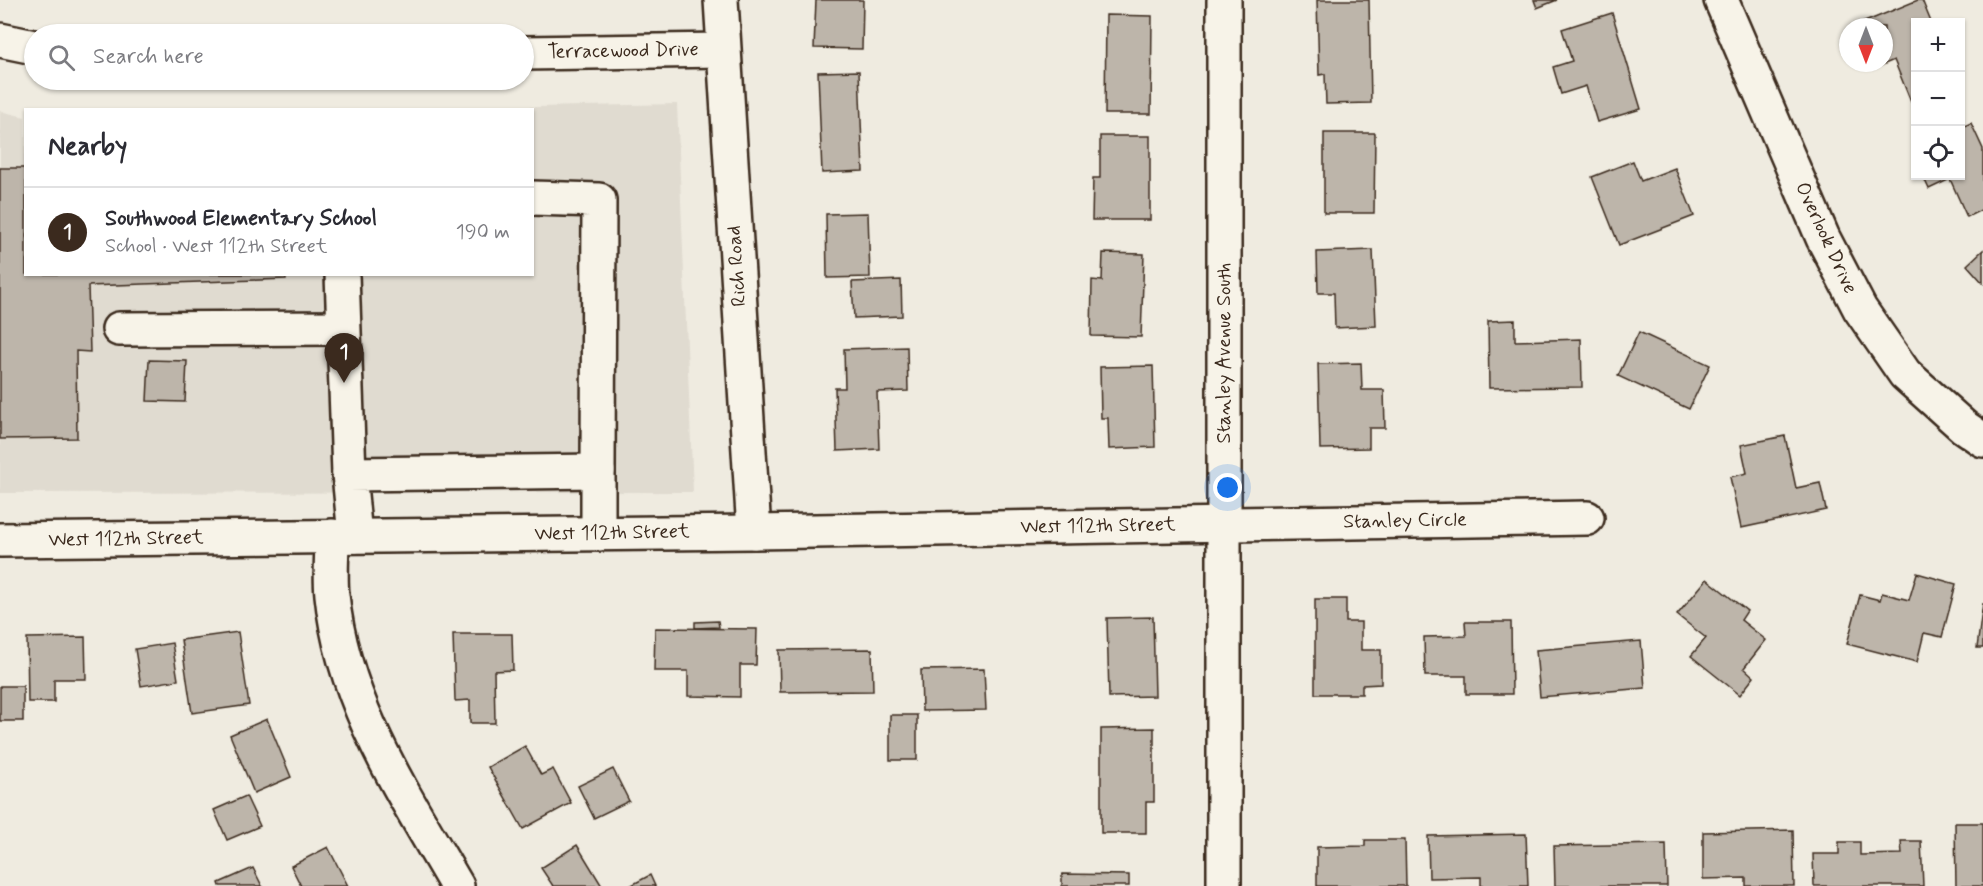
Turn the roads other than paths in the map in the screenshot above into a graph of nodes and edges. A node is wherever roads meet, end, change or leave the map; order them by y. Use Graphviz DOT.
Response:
graph roads {
  1 [pos="720,0"];
  2 [pos="1224,0"];
  3 [pos="1721,0"];
  4 [pos="0,40"];
  5 [pos="24,45"];
  6 [pos="723,50"];
  7 [pos="534,53"];
  8 [pos="534,198"];
  9 [pos="342,276"];
  10 [pos="343,327"];
  11 [pos="119,328"];
  12 [pos="1983,441"];
  13 [pos="598,471"];
  14 [pos="349,474"];
  15 [pos="1587,518"];
  16 [pos="1224,524"];
  17 [pos="754,532"];
  18 [pos="598,534"];
  19 [pos="344,536"];
  20 [pos="0,540"];
  21 [pos="457,886"];
  22 [pos="1224,886"];
  1 -- 6 [label="street, Rich Road"];
  2 -- 16 [label="street, Stanley Avenue South"];
  3 -- 12 [label="street, Overlook Drive"];
  4 -- 5 [label="street"];
  6 -- 7 [label="street, Terracewood Drive"];
  6 -- 17 [label="street, Rich Road"];
  8 -- 13 [label="street"];
  9 -- 10 [label="street"];
  10 -- 11 [label="street"];
  10 -- 14 [label="street"];
  13 -- 14 [label="street"];
  13 -- 18 [label="street"];
  14 -- 19 [label="street"];
  15 -- 16 [label="street, Stanley Circle"];
  16 -- 17 [label="street, West 112th Street"];
  16 -- 22 [label="street, Stanley Avenue South"];
  17 -- 18 [label="street, West 112th Street"];
  18 -- 19 [label="street, West 112th Street"];
  19 -- 20 [label="street, West 112th Street"];
  19 -- 21 [label="street"];
}
